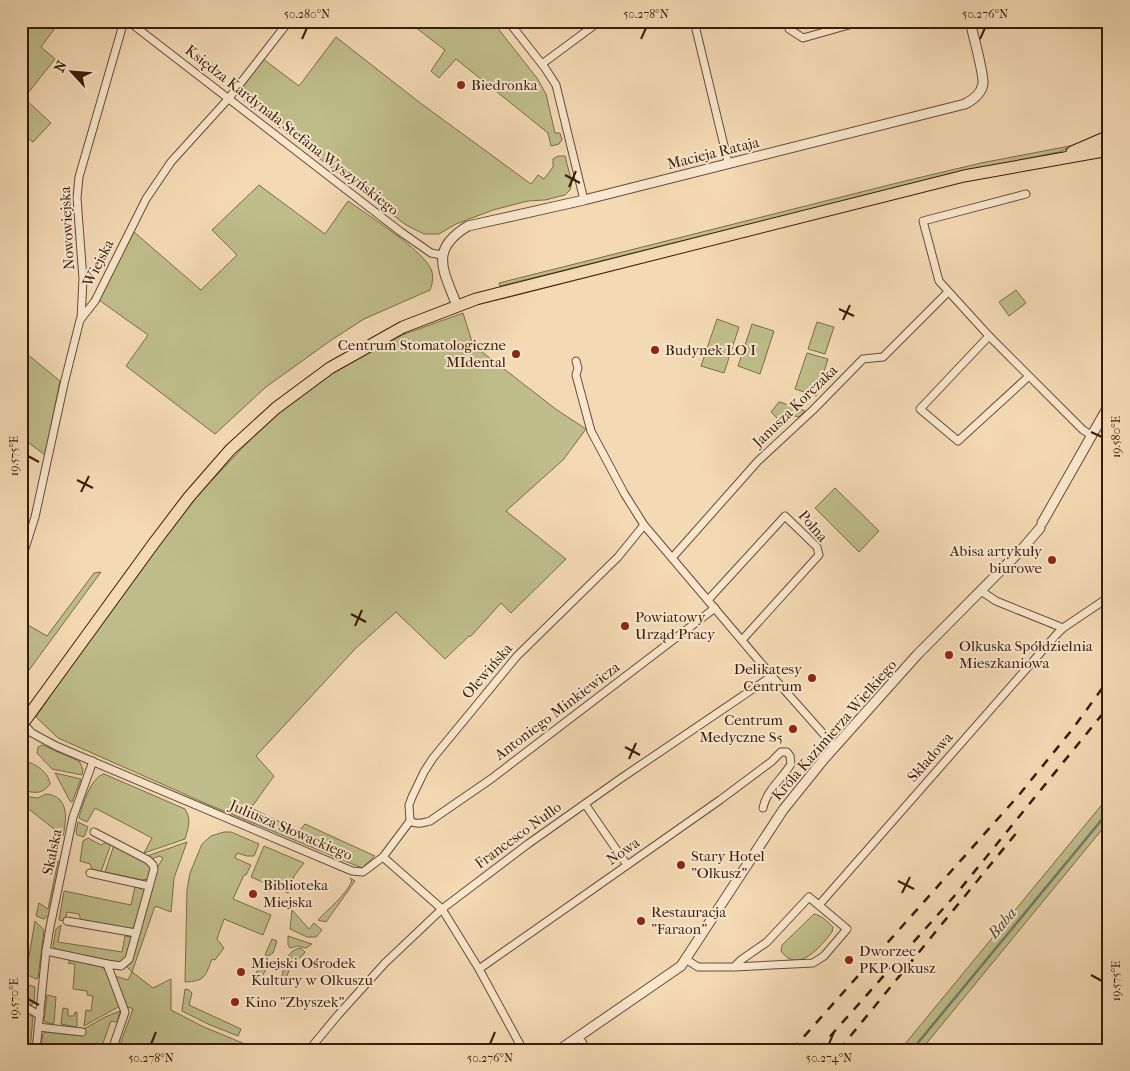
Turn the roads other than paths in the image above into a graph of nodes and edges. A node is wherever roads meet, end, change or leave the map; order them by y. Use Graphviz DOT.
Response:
graph roads {
  1 [pos="126,21"];
  2 [pos="289,21"];
  3 [pos="508,21"];
  4 [pos="600,21"];
  5 [pos="694,21"];
  6 [pos="864,21"];
  7 [pos="970,21"];
  8 [pos="789,29"];
  9 [pos="542,64"];
  10 [pos="229,98"];
  11 [pos="1109,136"];
  12 [pos="1109,150"];
  13 [pos="1054,159"];
  14 [pos="728,162"];
  15 [pos="1026,194"];
  16 [pos="584,200"];
  17 [pos="442,255"];
  18 [pos="948,292"];
  19 [pos="456,306"];
  20 [pos="80,320"];
  21 [pos="989,336"];
  22 [pos="576,361"];
  23 [pos="1028,377"];
  24 [pos="1109,405"];
  25 [pos="1091,435"];
  26 [pos="644,525"];
  27 [pos="672,558"];
  28 [pos="21,561"];
  29 [pos="981,591"];
  30 [pos="1109,598"];
  31 [pos="708,600"];
  32 [pos="715,608"];
  33 [pos="1063,628"];
  34 [pos="742,640"];
  35 [pos="772,676"];
  36 [pos="22,724"];
  37 [pos="835,747"];
  38 [pos="93,761"];
  39 [pos="585,804"];
  40 [pos="763,808"];
  41 [pos="410,821"];
  42 [pos="94,832"];
  43 [pos="383,857"];
  44 [pos="627,865"];
  45 [pos="90,873"];
  46 [pos="149,886"];
  47 [pos="819,905"];
  48 [pos="442,909"];
  49 [pos="67,921"];
  50 [pos="136,934"];
  51 [pos="46,951"];
  52 [pos="687,960"];
  53 [pos="107,964"];
  54 [pos="734,967"];
  55 [pos="479,969"];
  56 [pos="21,1005"];
  57 [pos="40,1015"];
  58 [pos="38,1027"];
  59 [pos="82,1032"];
  60 [pos="579,1037"];
  61 [pos="36,1050"];
  62 [pos="112,1050"];
  63 [pos="309,1050"];
  64 [pos="523,1050"];
  65 [pos="559,1050"];
  66 [pos="586,1050"];
  1 -- 10 [label="street, Księdza Kardynała Stefana Wyszyńskiego"];
  1 -- 20 [label="street, Nowowiejska"];
  2 -- 10 [label="street, Wiejska"];
  3 -- 9 [label="street"];
  4 -- 9 [label="street"];
  5 -- 14 [label="street"];
  6 -- 8 [label="street"];
  7 -- 14 [label="street, Macieja Rataja"];
  9 -- 16 [label="street"];
  10 -- 17 [label="street, Księdza Kardynała Stefana Wyszyńskiego"];
  10 -- 20 [label="street, Wiejska"];
  11 -- 13 [label="main road"];
  12 -- 13 [label="main road"];
  13 -- 19 [label="main road"];
  14 -- 16 [label="street, Macieja Rataja"];
  15 -- 18 [label="street"];
  16 -- 17 [label="street, Macieja Rataja"];
  17 -- 19 [label="street"];
  18 -- 21 [label="street"];
  18 -- 27 [label="street, Janusza Korczaka"];
  19 -- 36 [label="main road"];
  20 -- 28 [label="street, Wiejska"];
  21 -- 23 [label="street"];
  21 -- 23 [label="street"];
  22 -- 26 [label="street"];
  23 -- 25 [label="street"];
  24 -- 25 [label="street, Króla Kazimierza Wielkiego"];
  25 -- 29 [label="street, Króla Kazimierza Wielkiego"];
  26 -- 27 [label="street"];
  26 -- 41 [label="street, Olewińska"];
  27 -- 31 [label="street"];
  29 -- 33 [label="street"];
  29 -- 37 [label="street, Króla Kazimierza Wielkiego"];
  30 -- 33 [label="street, Składowa"];
  31 -- 32 [label="street"];
  31 -- 34 [label="street, Polna"];
  32 -- 34 [label="street"];
  32 -- 41 [label="street, Antoniego Minkiewicza"];
  33 -- 47 [label="street, Składowa"];
  34 -- 35 [label="street"];
  35 -- 37 [label="street"];
  35 -- 39 [label="street, Francesco Nullo"];
  36 -- 38 [label="street, Juliusza Słowackiego"];
  37 -- 52 [label="street, Króla Kazimierza Wielkiego"];
  38 -- 43 [label="street, Juliusza Słowackiego"];
  38 -- 51 [label="street, Skalska"];
  39 -- 44 [label="street"];
  39 -- 48 [label="street, Francesco Nullo"];
  40 -- 44 [label="street, Nowa"];
  41 -- 43 [label="street, Olewińska"];
  42 -- 46 [label="street"];
  43 -- 48 [label="street"];
  44 -- 55 [label="street, Nowa"];
  45 -- 46 [label="street"];
  46 -- 50 [label="street"];
  47 -- 54 [label="street"];
  47 -- 54 [label="street"];
  48 -- 55 [label="street"];
  48 -- 63 [label="street, Francesco Nullo"];
  49 -- 50 [label="street"];
  50 -- 53 [label="street"];
  51 -- 53 [label="street"];
  51 -- 57 [label="street, Skalska"];
  52 -- 54 [label="street"];
  52 -- 60 [label="street, Króla Kazimierza Wielkiego"];
  53 -- 62 [label="street"];
  55 -- 64 [label="street"];
  56 -- 57 [label="street"];
  57 -- 58 [label="street, Skalska"];
  58 -- 59 [label="street"];
  58 -- 61 [label="street, Skalska"];
  60 -- 65 [label="street, Króla Kazimierza Wielkiego"];
  60 -- 66 [label="street"];
}
